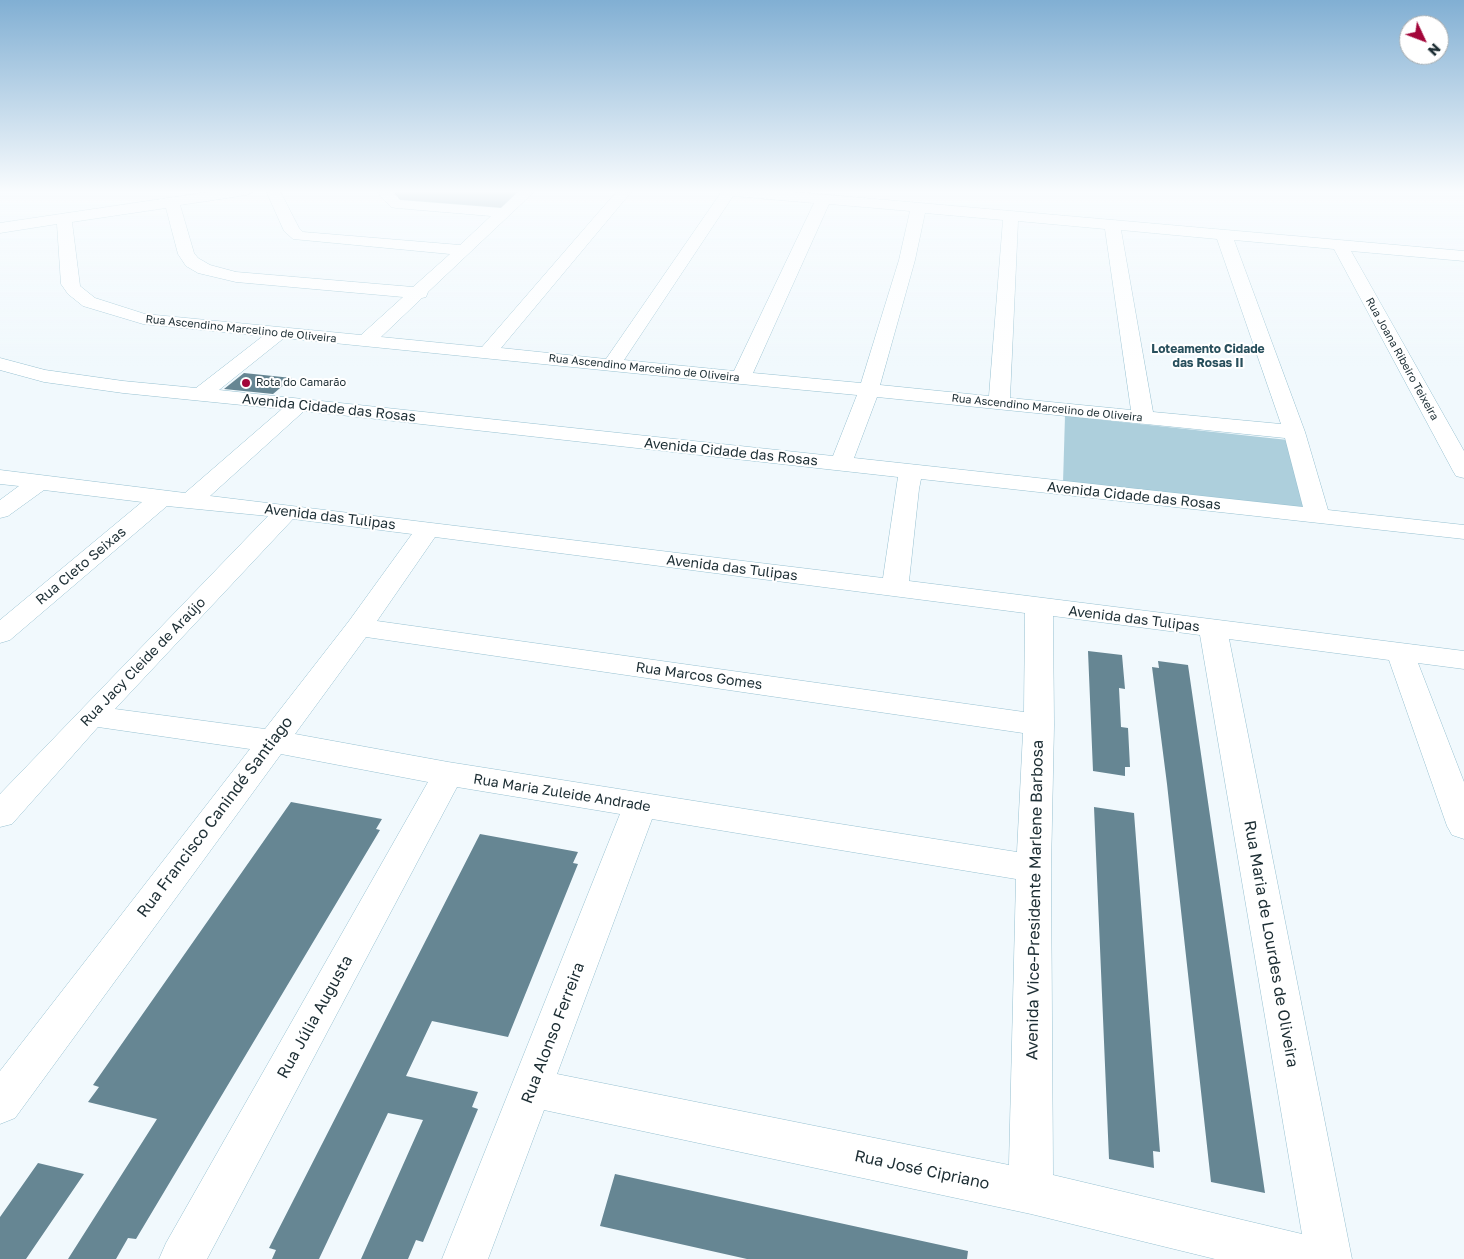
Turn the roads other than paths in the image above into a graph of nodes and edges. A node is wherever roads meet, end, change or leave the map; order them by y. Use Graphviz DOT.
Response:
graph roads {
  1 [pos="67,250"];
  2 [pos="185,250"];
  3 [pos="465,250"];
  4 [pos="575,250"];
  5 [pos="690,250"];
  6 [pos="799,250"];
  7 [pos="908,250"];
  8 [pos="1009,250"];
  9 [pos="1116,250"];
  10 [pos="1229,250"];
  11 [pos="1342,250"];
  12 [pos="1386,250"];
  13 [pos="1437,254"];
  14 [pos="1464,256"];
  15 [pos="1464,268"];
  16 [pos="420,293"];
  17 [pos="279,334"];
  18 [pos="365,341"];
  19 [pos="488,352"];
  20 [pos="0,364"];
  21 [pos="611,364"];
  22 [pos="741,378"];
  23 [pos="0,382"];
  24 [pos="869,390"];
  25 [pos="200,395"];
  26 [pos="999,402"];
  27 [pos="291,411"];
  28 [pos="1143,418"];
  29 [pos="1294,432"];
  30 [pos="841,464"];
  31 [pos="1464,471"];
  32 [pos="0,477"];
  33 [pos="909,480"];
  34 [pos="40,482"];
  35 [pos="162,498"];
  36 [pos="189,502"];
  37 [pos="0,511"];
  38 [pos="287,511"];
  39 [pos="1317,515"];
  40 [pos="428,529"];
  41 [pos="1464,532"];
  42 [pos="1464,550"];
  43 [pos="895,588"];
  44 [pos="1039,607"];
  45 [pos="359,627"];
  46 [pos="1213,629"];
  47 [pos="0,634"];
  48 [pos="1400,652"];
  49 [pos="1464,660"];
  50 [pos="91,716"];
  51 [pos="1039,725"];
  52 [pos="272,741"];
  53 [pos="448,774"];
  54 [pos="1456,781"];
  55 [pos="640,806"];
  56 [pos="0,814"];
  57 [pos="1464,826"];
  58 [pos="1034,868"];
  59 [pos="532,1088"];
  60 [pos="0,1104"];
  61 [pos="1031,1192"];
  62 [pos="182,1259"];
  63 [pos="465,1259"];
  64 [pos="1310,1259"];
  65 [pos="1329,1259"];
  1 -- 17 [label="street, Rua Ascendino Marcelino de Oliveira"];
  2 -- 16 [label="street"];
  3 -- 16 [label="street"];
  4 -- 19 [label="street"];
  5 -- 21 [label="street"];
  6 -- 22 [label="street"];
  7 -- 24 [label="street"];
  8 -- 26 [label="street"];
  9 -- 28 [label="street"];
  10 -- 29 [label="street"];
  11 -- 31 [label="street, Rua Joana Ribeiro Teixeira"];
  12 -- 13 [label="street"];
  13 -- 14 [label="street"];
  13 -- 15 [label="street"];
  16 -- 18 [label="street"];
  17 -- 18 [label="street, Rua Ascendino Marcelino de Oliveira"];
  17 -- 25 [label="street"];
  18 -- 19 [label="street, Rua Ascendino Marcelino de Oliveira"];
  19 -- 21 [label="street, Rua Ascendino Marcelino de Oliveira"];
  20 -- 25 [label="street, Avenida Cidade das Rosas"];
  21 -- 22 [label="street, Rua Ascendino Marcelino de Oliveira"];
  22 -- 24 [label="street, Rua Ascendino Marcelino de Oliveira"];
  23 -- 27 [label="street, Avenida Cidade das Rosas"];
  24 -- 26 [label="street, Rua Ascendino Marcelino de Oliveira"];
  24 -- 30 [label="street"];
  25 -- 27 [label="street, Avenida Cidade das Rosas"];
  26 -- 28 [label="street, Rua Ascendino Marcelino de Oliveira"];
  27 -- 30 [label="street, Avenida Cidade das Rosas"];
  27 -- 33 [label="street, Avenida Cidade das Rosas"];
  27 -- 36 [label="street"];
  28 -- 29 [label="street, Rua Ascendino Marcelino de Oliveira"];
  29 -- 39 [label="street"];
  30 -- 33 [label="street, Avenida Cidade das Rosas"];
  32 -- 34 [label="street, Avenida das Tulipas"];
  33 -- 39 [label="street, Avenida Cidade das Rosas"];
  33 -- 42 [label="street, Avenida Cidade das Rosas"];
  33 -- 43 [label="street"];
  34 -- 35 [label="street, Avenida das Tulipas"];
  34 -- 37 [label="street"];
  35 -- 36 [label="street, Avenida das Tulipas"];
  35 -- 47 [label="street, Rua Cleto Seixas"];
  36 -- 38 [label="street, Avenida das Tulipas"];
  38 -- 40 [label="street, Avenida das Tulipas"];
  38 -- 50 [label="street, Rua Jacy Cleide de Araújo"];
  39 -- 41 [label="street, Avenida Cidade das Rosas"];
  40 -- 43 [label="street, Avenida das Tulipas"];
  40 -- 45 [label="street, Rua Francisco Canindé Santiago"];
  43 -- 44 [label="street, Avenida das Tulipas"];
  44 -- 46 [label="street, Avenida das Tulipas"];
  44 -- 51 [label="street, Avenida Vice-Presidente Marlene Barbosa"];
  45 -- 51 [label="street, Rua Marcos Gomes"];
  45 -- 52 [label="street, Rua Francisco Canindé Santiago"];
  46 -- 48 [label="street, Avenida das Tulipas"];
  46 -- 65 [label="street, Rua Maria de Lourdes de Oliveira"];
  48 -- 49 [label="street, Avenida das Tulipas"];
  48 -- 54 [label="street"];
  50 -- 52 [label="street, Rua Maria Zuleide Andrade"];
  50 -- 56 [label="street, Rua Jacy Cleide de Araújo"];
  51 -- 58 [label="street, Avenida Vice-Presidente Marlene Barbosa"];
  52 -- 53 [label="street, Rua Maria Zuleide Andrade"];
  52 -- 60 [label="street, Rua Francisco Canindé Santiago"];
  53 -- 55 [label="street, Rua Maria Zuleide Andrade"];
  53 -- 62 [label="street, Rua Júlia Augusta"];
  54 -- 57 [label="street"];
  55 -- 58 [label="street, Rua Maria Zuleide Andrade"];
  55 -- 59 [label="street, Rua Alonso Ferreira"];
  58 -- 61 [label="street, Avenida Vice-Presidente Marlene Barbosa"];
  59 -- 61 [label="street, Rua José Cipriano"];
  59 -- 63 [label="street, Rua Alonso Ferreira"];
  61 -- 64 [label="street, Rua José Cipriano"];
}
